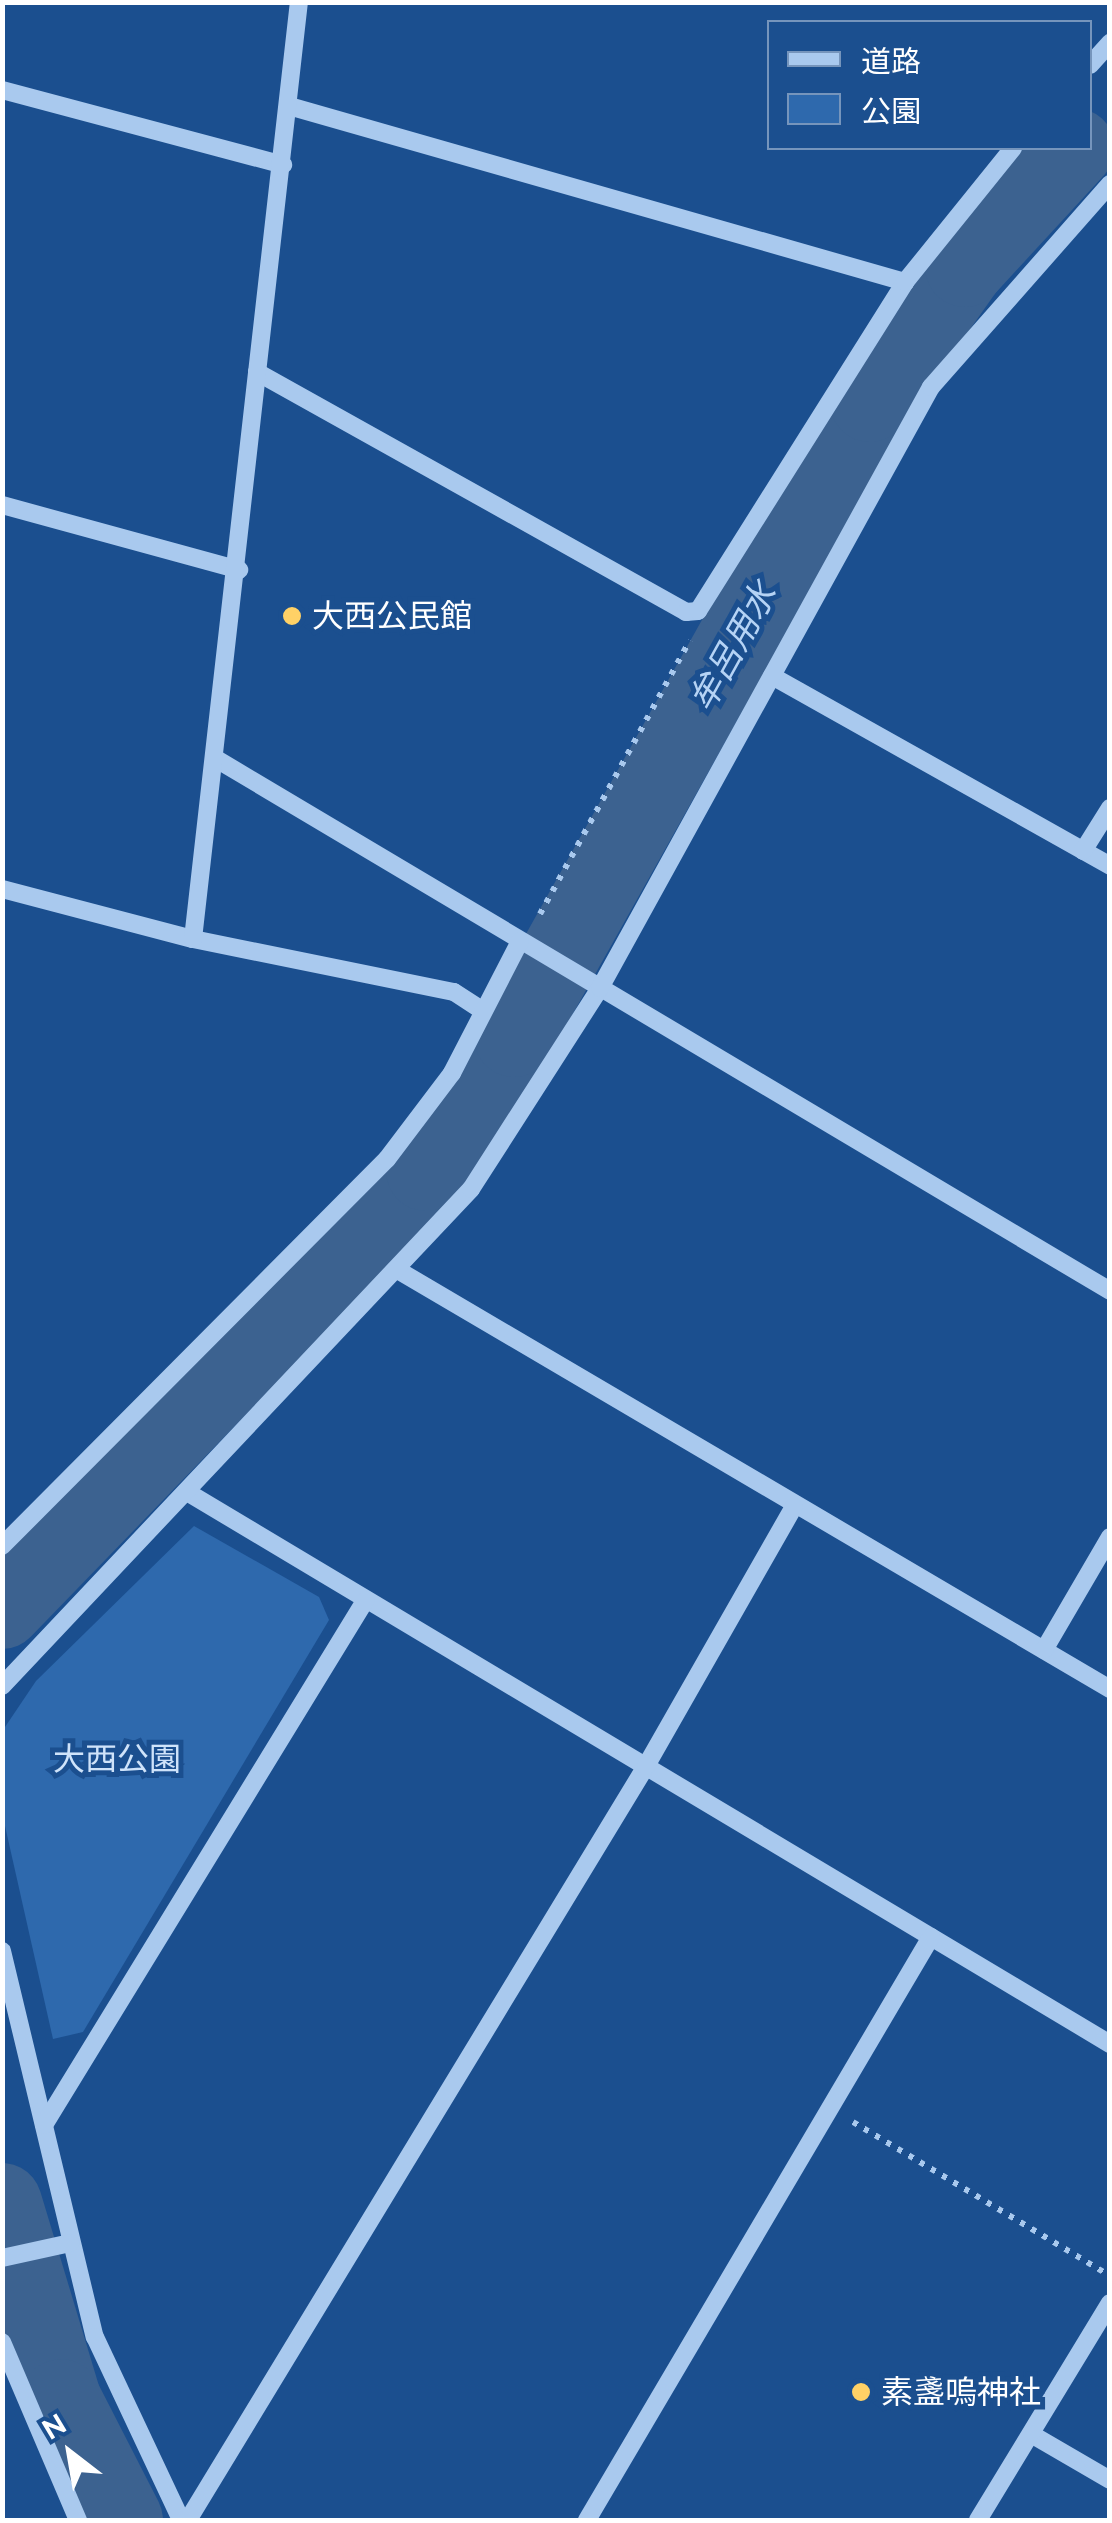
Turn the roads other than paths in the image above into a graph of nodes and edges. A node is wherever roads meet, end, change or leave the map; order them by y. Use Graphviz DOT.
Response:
graph roads {
  1 [pos="299,2"];
  2 [pos="1110,44"];
  3 [pos="1092,63"];
  4 [pos="2,90"];
  5 [pos="288,106"];
  6 [pos="1011,150"];
  7 [pos="283,166"];
  8 [pos="1110,184"];
  9 [pos="906,282"];
  10 [pos="257,372"];
  11 [pos="2,505"];
  12 [pos="239,570"];
  13 [pos="772,676"];
  14 [pos="218,760"];
  15 [pos="1110,808"];
  16 [pos="1084,851"];
  17 [pos="1110,866"];
  18 [pos="2,890"];
  19 [pos="193,940"];
  20 [pos="526,945"];
  21 [pos="600,988"];
  22 [pos="480,1008"];
  23 [pos="401,1272"];
  24 [pos="1110,1290"];
  25 [pos="192,1494"];
  26 [pos="794,1507"];
  27 [pos="1110,1537"];
  28 [pos="2,1546"];
  29 [pos="365,1601"];
  30 [pos="1044,1650"];
  31 [pos="2,1686"];
  32 [pos="1110,1689"];
  33 [pos="646,1766"];
  34 [pos="931,1938"];
  35 [pos="2,1951"];
  36 [pos="1110,2044"];
  37 [pos="44,2125"];
  38 [pos="70,2243"];
  39 [pos="2,2258"];
  40 [pos="1110,2304"];
  41 [pos="2,2342"];
  42 [pos="1032,2434"];
  43 [pos="1110,2480"];
  44 [pos="593,2519"];
  45 [pos="78,2520"];
  46 [pos="185,2520"];
  47 [pos="978,2520"];
  1 -- 5 [label="street"];
  2 -- 3 [label="street"];
  4 -- 7 [label="street"];
  5 -- 7 [label="street"];
  5 -- 9 [label="street"];
  6 -- 9 [label="street"];
  7 -- 10 [label="street"];
  8 -- 13 [label="street"];
  9 -- 10 [label="street"];
  10 -- 12 [label="street"];
  11 -- 12 [label="street"];
  12 -- 14 [label="street"];
  13 -- 16 [label="street"];
  13 -- 21 [label="street"];
  14 -- 19 [label="street"];
  14 -- 20 [label="street"];
  15 -- 16 [label="street"];
  16 -- 17 [label="street"];
  18 -- 19 [label="street"];
  19 -- 22 [label="street"];
  20 -- 21 [label="street"];
  20 -- 22 [label="street"];
  21 -- 23 [label="street"];
  21 -- 24 [label="street"];
  22 -- 28 [label="street"];
  23 -- 25 [label="street"];
  23 -- 26 [label="street"];
  25 -- 29 [label="street"];
  25 -- 31 [label="street"];
  26 -- 30 [label="street"];
  26 -- 33 [label="street"];
  27 -- 30 [label="street"];
  29 -- 33 [label="street"];
  29 -- 37 [label="street"];
  30 -- 32 [label="street"];
  33 -- 34 [label="street"];
  33 -- 46 [label="street"];
  34 -- 36 [label="street"];
  34 -- 44 [label="street"];
  35 -- 37 [label="street"];
  37 -- 38 [label="street"];
  38 -- 39 [label="street"];
  38 -- 46 [label="street"];
  40 -- 42 [label="street"];
  41 -- 45 [label="street"];
  42 -- 43 [label="street"];
  42 -- 47 [label="street"];
}
